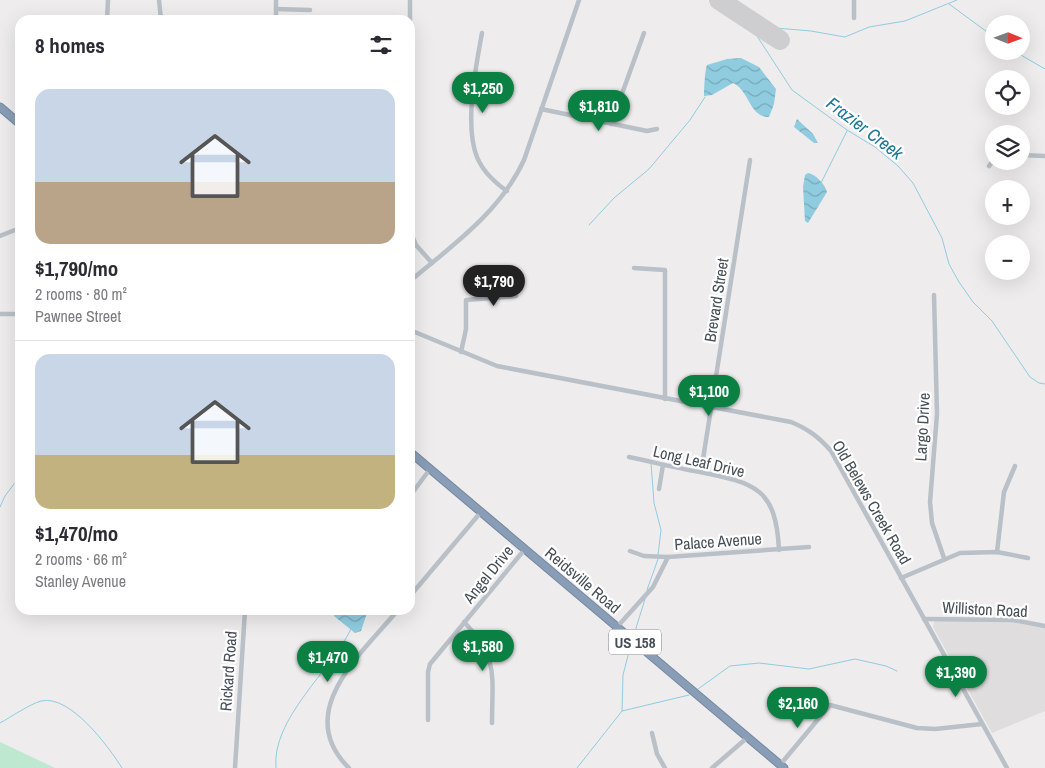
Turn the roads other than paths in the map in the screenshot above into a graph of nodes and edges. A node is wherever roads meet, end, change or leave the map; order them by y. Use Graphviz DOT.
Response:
graph roads {
  1 [pos="108,0"];
  2 [pos="160,0"];
  3 [pos="276,0"];
  4 [pos="410,0"];
  5 [pos="578,0"];
  6 [pos="854,0"];
  7 [pos="276,9"];
  8 [pos="310,10"];
  9 [pos="107,15"];
  10 [pos="161,15"];
  11 [pos="276,15"];
  12 [pos="410,15"];
  13 [pos="854,18"];
  14 [pos="482,33"];
  15 [pos="644,33"];
  16 [pos="0,107"];
  17 [pos="541,109"];
  18 [pos="15,120"];
  19 [pos="611,124"];
  20 [pos="657,129"];
  21 [pos="1030,155"];
  22 [pos="1045,156"];
  23 [pos="750,160"];
  24 [pos="507,191"];
  25 [pos="15,230"];
  26 [pos="0,236"];
  27 [pos="415,242"];
  28 [pos="432,263"];
  29 [pos="634,268"];
  30 [pos="415,277"];
  31 [pos="934,295"];
  32 [pos="516,296"];
  33 [pos="0,314"];
  34 [pos="15,314"];
  35 [pos="415,332"];
  36 [pos="461,352"];
  37 [pos="665,399"];
  38 [pos="712,407"];
  39 [pos="415,456"];
  40 [pos="629,457"];
  41 [pos="663,464"];
  42 [pos="1015,466"];
  43 [pos="430,469"];
  44 [pos="701,472"];
  45 [pos="415,489"];
  46 [pos="658,489"];
  47 [pos="481,512"];
  48 [pos="810,547"];
  49 [pos="525,549"];
  50 [pos="778,550"];
  51 [pos="630,551"];
  52 [pos="997,552"];
  53 [pos="668,557"];
  54 [pos="944,558"];
  55 [pos="1028,558"];
  56 [pos="901,578"];
  57 [pos="415,590"];
  58 [pos="245,615"];
  59 [pos="394,615"];
  60 [pos="924,619"];
  61 [pos="464,622"];
  62 [pos="1045,626"];
  63 [pos="617,627"];
  64 [pos="428,720"];
  65 [pos="492,723"];
  66 [pos="982,724"];
  67 [pos="652,734"];
  68 [pos="748,737"];
  69 [pos="717,764"];
  70 [pos="782,766"];
  71 [pos="235,768"];
  72 [pos="349,768"];
  73 [pos="665,768"];
  74 [pos="712,768"];
  75 [pos="722,768"];
  76 [pos="1007,768"];
  1 -- 9 [label="street"];
  2 -- 10 [label="street"];
  3 -- 7 [label="street"];
  4 -- 12 [label="street"];
  5 -- 17 [label="street"];
  6 -- 13 [label="street"];
  7 -- 8 [label="street"];
  7 -- 11 [label="street"];
  14 -- 24 [label="street"];
  15 -- 19 [label="street"];
  16 -- 18 [label="highway"];
  17 -- 19 [label="street"];
  17 -- 24 [label="street"];
  19 -- 20 [label="street"];
  21 -- 22 [label="street"];
  23 -- 38 [label="street, Brevard Street"];
  24 -- 28 [label="street"];
  25 -- 26 [label="street"];
  27 -- 28 [label="street"];
  28 -- 30 [label="street"];
  29 -- 37 [label="street"];
  31 -- 54 [label="street, Largo Drive"];
  32 -- 36 [label="street"];
  33 -- 34 [label="street"];
  35 -- 36 [label="street, Old Belews Creek Road"];
  36 -- 37 [label="street, Old Belews Creek Road"];
  37 -- 38 [label="street, Old Belews Creek Road"];
  38 -- 44 [label="street, Brevard Street"];
  38 -- 56 [label="street, Old Belews Creek Road"];
  39 -- 43 [label="highway, Reidsville Road / US 158"];
  40 -- 41 [label="street, Long Leaf Drive"];
  41 -- 44 [label="street, Long Leaf Drive"];
  41 -- 46 [label="street"];
  42 -- 52 [label="street"];
  43 -- 45 [label="street"];
  43 -- 47 [label="highway, Reidsville Road / US 158"];
  44 -- 50 [label="street, Long Leaf Drive"];
  47 -- 49 [label="highway, Reidsville Road / US 158"];
  47 -- 57 [label="street"];
  48 -- 50 [label="street, Palace Avenue"];
  49 -- 61 [label="street, Angel Drive"];
  49 -- 63 [label="highway, Reidsville Road / US 158"];
  50 -- 53 [label="street, Palace Avenue"];
  51 -- 53 [label="street, Palace Avenue"];
  52 -- 54 [label="street"];
  52 -- 55 [label="street"];
  53 -- 63 [label="street"];
  54 -- 56 [label="street"];
  56 -- 60 [label="street, Old Belews Creek Road"];
  58 -- 71 [label="street, Rickard Road"];
  59 -- 72 [label="street"];
  60 -- 62 [label="street, Williston Road"];
  60 -- 66 [label="street, Old Belews Creek Road"];
  61 -- 64 [label="street, Angel Drive"];
  61 -- 65 [label="street"];
  63 -- 68 [label="highway, Reidsville Road / US 158"];
  66 -- 70 [label="street"];
  66 -- 76 [label="street, Old Belews Creek Road"];
  67 -- 73 [label="street"];
  68 -- 69 [label="street"];
  68 -- 70 [label="highway, Reidsville Road / US 158"];
  69 -- 74 [label="street"];
  69 -- 75 [label="street"];
}
